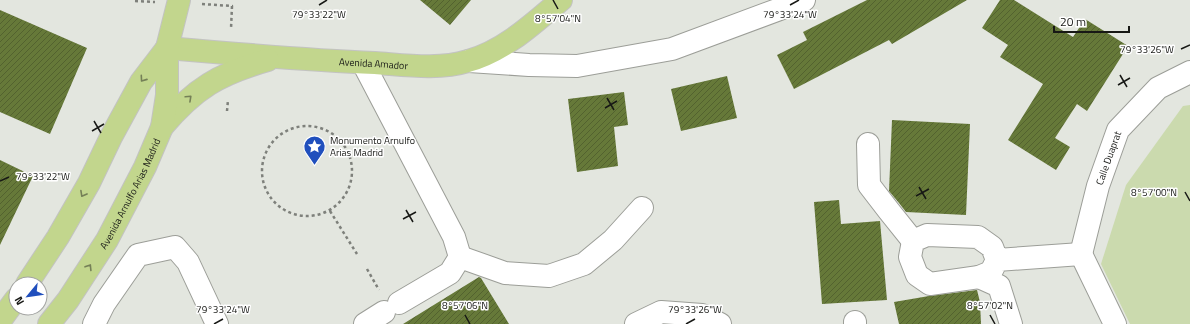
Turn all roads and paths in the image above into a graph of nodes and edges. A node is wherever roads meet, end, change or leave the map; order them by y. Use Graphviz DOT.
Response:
graph roads {
  1 [pos="179,0"];
  2 [pos="561,0"];
  3 [pos="804,0"];
  4 [pos="167,48"];
  5 [pos="279,57"];
  6 [pos="469,61"];
  7 [pos="363,63"];
  8 [pos="1190,72"];
  9 [pos="162,127"];
  10 [pos="868,144"];
  11 [pos="642,208"];
  12 [pos="330,211"];
  13 [pos="913,241"];
  14 [pos="357,254"];
  15 [pos="1081,254"];
  16 [pos="460,257"];
  17 [pos="997,260"];
  18 [pos="367,269"];
  19 [pos="32,276"];
  20 [pos="979,277"];
  21 [pos="68,300"];
  22 [pos="388,303"];
  23 [pos="8,310"];
  24 [pos="0,321"];
  25 [pos="49,324"];
  26 [pos="62,324"];
  27 [pos="94,324"];
  28 [pos="217,324"];
  29 [pos="365,324"];
  30 [pos="636,324"];
  31 [pos="720,324"];
  32 [pos="1011,324"];
  33 [pos="1115,324"];
  1 -- 4 [label="main road, Avenida Arnulfo Arias Madrid"];
  2 -- 6 [label="main road, Avenida Amador"];
  3 -- 6 [label="street"];
  4 -- 5 [label="main road, Avenida Amador"];
  4 -- 9 [label="main road, Avenida Arnulfo Arias Madrid"];
  4 -- 19 [label="main road, Avenida Arnulfo Arias Madrid, one-way"];
  5 -- 7 [label="main road, Avenida Amador"];
  9 -- 5 [label="main road, one-way"];
  6 -- 7 [label="main road, Avenida Amador"];
  7 -- 16 [label="street"];
  8 -- 15 [label="street, Calle Duaprat"];
  21 -- 9 [label="main road, Avenida Arnulfo Arias Madrid, one-way"];
  10 -- 13 [label="street"];
  11 -- 16 [label="street"];
  12 -- 12 [label="path"];
  12 -- 14 [label="path"];
  13 -- 17 [label="street"];
  13 -- 20 [label="street"];
  15 -- 17 [label="street"];
  15 -- 33 [label="street"];
  16 -- 22 [label="street"];
  17 -- 20 [label="street"];
  18 -- 22 [label="path"];
  20 -- 32 [label="street"];
  21 -- 25 [label="main road, Avenida Arnulfo Arias Madrid"];
  21 -- 26 [label="main road"];
  22 -- 29 [label="street"];
  23 -- 24 [label="main road"];
  27 -- 28 [label="street"];
  30 -- 31 [label="street"];
}
